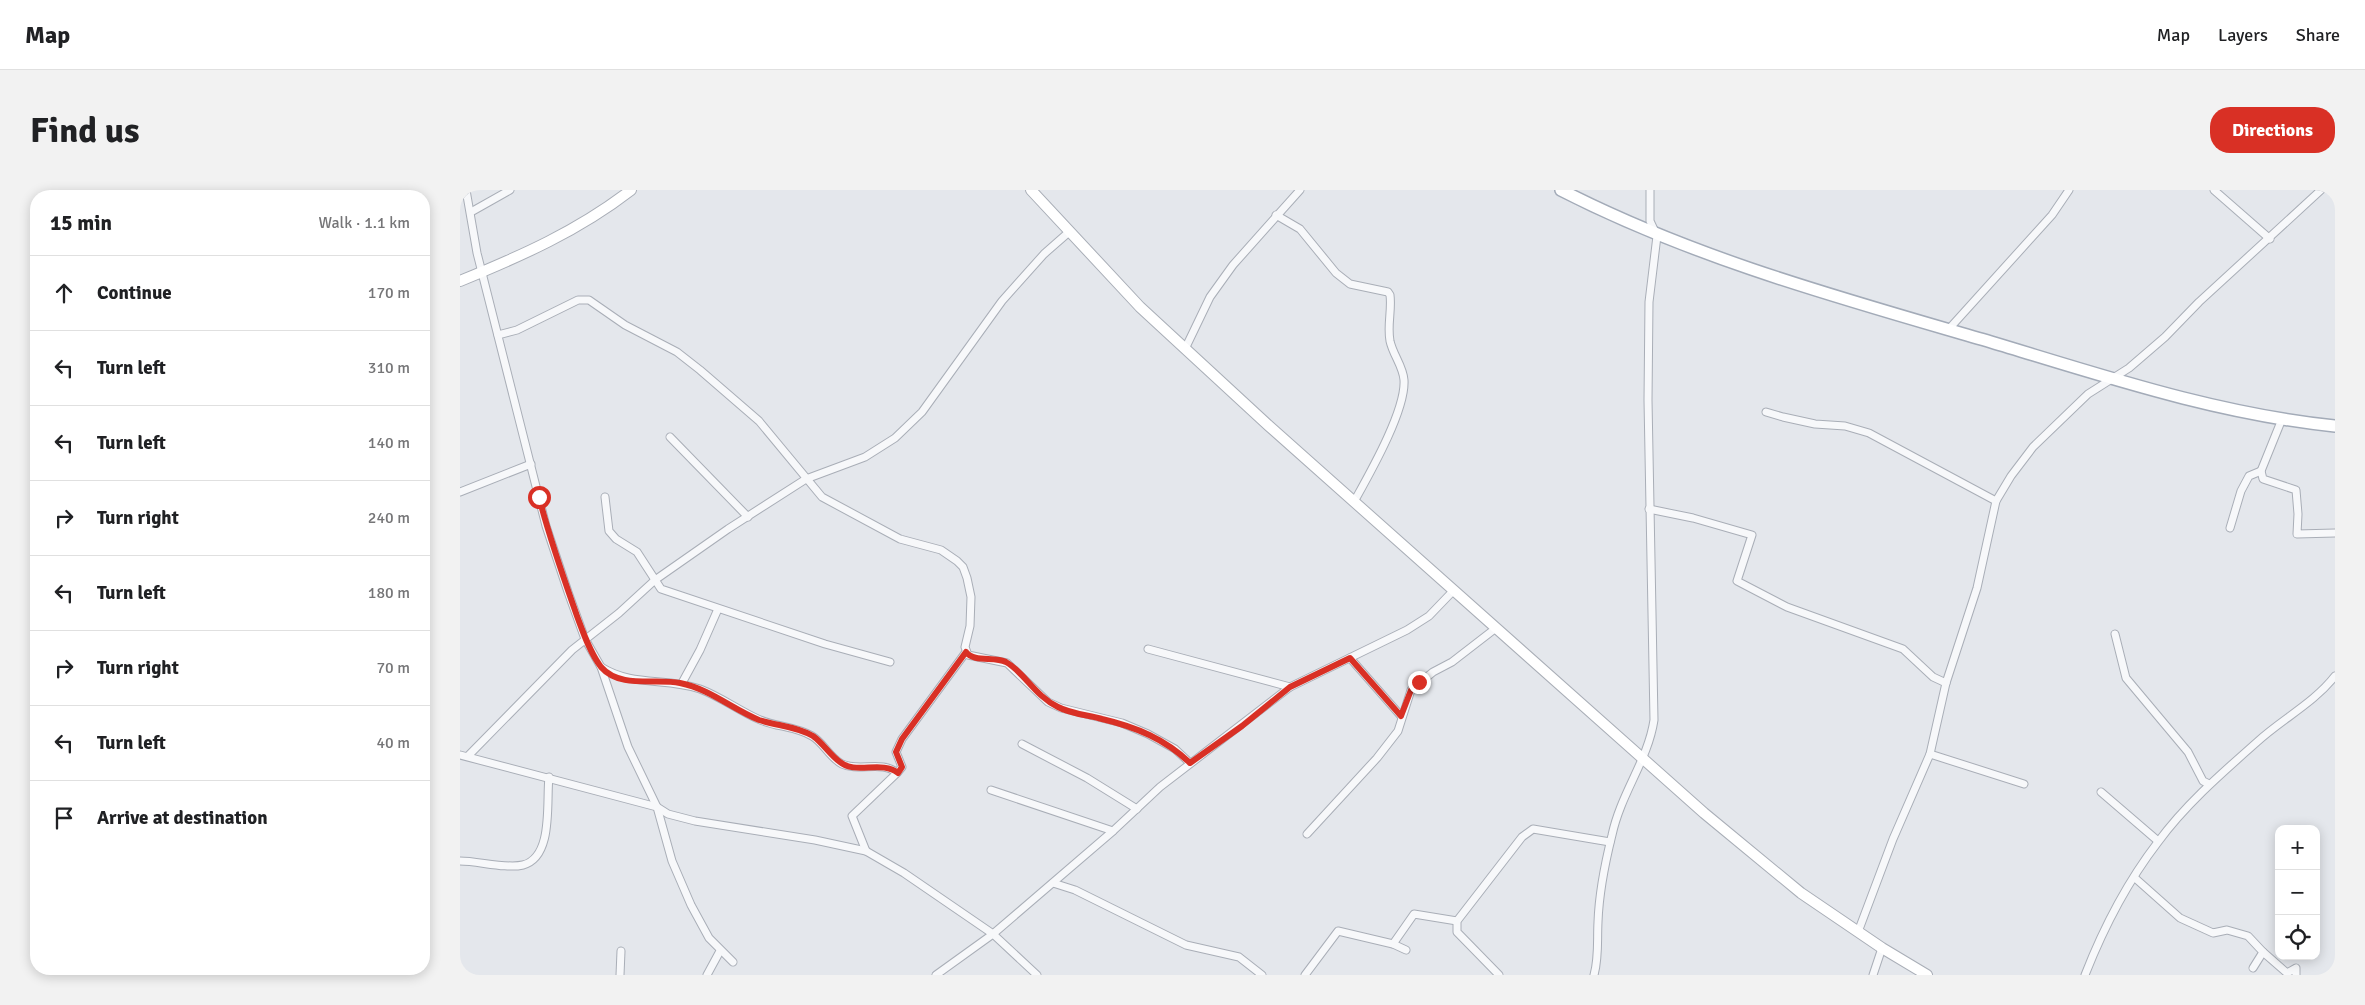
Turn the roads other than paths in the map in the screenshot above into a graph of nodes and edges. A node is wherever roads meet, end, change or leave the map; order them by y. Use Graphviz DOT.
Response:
graph roads {
  1 [pos="466,190"];
  2 [pos="510,190"];
  3 [pos="631,190"];
  4 [pos="1031,190"];
  5 [pos="1300,190"];
  6 [pos="1562,190"];
  7 [pos="1650,190"];
  8 [pos="2068,190"];
  9 [pos="2214,190"];
  10 [pos="2321,190"];
  11 [pos="471,212"];
  12 [pos="1276,215"];
  13 [pos="1069,232"];
  14 [pos="1657,236"];
  15 [pos="2270,239"];
  16 [pos="483,272"];
  17 [pos="460,281"];
  18 [pos="1948,330"];
  19 [pos="498,335"];
  20 [pos="1185,349"];
  21 [pos="2112,378"];
  22 [pos="1766,412"];
  23 [pos="2282,419"];
  24 [pos="2335,426"];
  25 [pos="670,437"];
  26 [pos="531,464"];
  27 [pos="2260,471"];
  28 [pos="806,479"];
  29 [pos="460,492"];
  30 [pos="605,497"];
  31 [pos="1354,500"];
  32 [pos="1996,501"];
  33 [pos="1649,509"];
  34 [pos="748,517"];
  35 [pos="2230,528"];
  36 [pos="2335,533"];
  37 [pos="655,580"];
  38 [pos="1454,590"];
  39 [pos="718,608"];
  40 [pos="1496,628"];
  41 [pos="2115,634"];
  42 [pos="585,640"];
  43 [pos="1148,649"];
  44 [pos="966,652"];
  45 [pos="1350,658"];
  46 [pos="890,662"];
  47 [pos="601,667"];
  48 [pos="2335,676"];
  49 [pos="682,683"];
  50 [pos="1946,683"];
  51 [pos="1290,687"];
  52 [pos="1401,716"];
  53 [pos="1022,744"];
  54 [pos="1930,754"];
  55 [pos="460,755"];
  56 [pos="468,756"];
  57 [pos="1642,758"];
  58 [pos="1190,763"];
  59 [pos="898,773"];
  60 [pos="549,777"];
  61 [pos="2024,784"];
  62 [pos="2209,784"];
  63 [pos="991,790"];
  64 [pos="2101,792"];
  65 [pos="657,807"];
  66 [pos="1137,809"];
  67 [pos="1113,832"];
  68 [pos="1307,834"];
  69 [pos="1610,842"];
  70 [pos="2158,842"];
  71 [pos="866,851"];
  72 [pos="460,861"];
  73 [pos="2135,878"];
  74 [pos="1053,883"];
  75 [pos="1457,921"];
  76 [pos="1858,932"];
  77 [pos="993,934"];
  78 [pos="1393,944"];
  79 [pos="1882,948"];
  80 [pos="1406,950"];
  81 [pos="621,951"];
  82 [pos="720,951"];
  83 [pos="2263,952"];
  84 [pos="733,962"];
  85 [pos="2253,968"];
  86 [pos="620,975"];
  87 [pos="707,975"];
  88 [pos="936,975"];
  89 [pos="1037,975"];
  90 [pos="1262,975"];
  91 [pos="1305,975"];
  92 [pos="1499,975"];
  93 [pos="1594,975"];
  94 [pos="1873,975"];
  95 [pos="1927,975"];
  96 [pos="2085,975"];
  97 [pos="2296,975"];
  1 -- 11 [label="street"];
  2 -- 11 [label="street"];
  3 -- 16 [label="main road"];
  4 -- 13 [label="main road"];
  5 -- 12 [label="street"];
  6 -- 14 [label="main road"];
  7 -- 14 [label="street"];
  8 -- 18 [label="street"];
  9 -- 15 [label="street"];
  10 -- 15 [label="street"];
  11 -- 16 [label="street"];
  12 -- 20 [label="street"];
  12 -- 31 [label="street"];
  13 -- 20 [label="main road"];
  13 -- 28 [label="street"];
  14 -- 18 [label="main road"];
  14 -- 33 [label="street"];
  15 -- 21 [label="street"];
  16 -- 17 [label="main road"];
  16 -- 19 [label="street"];
  18 -- 21 [label="main road"];
  19 -- 26 [label="street"];
  19 -- 28 [label="street"];
  20 -- 31 [label="main road"];
  21 -- 23 [label="main road"];
  21 -- 32 [label="street"];
  22 -- 32 [label="street"];
  23 -- 24 [label="main road"];
  23 -- 27 [label="street"];
  25 -- 34 [label="street"];
  26 -- 29 [label="street"];
  26 -- 42 [label="street"];
  27 -- 35 [label="street"];
  27 -- 36 [label="street"];
  28 -- 34 [label="street"];
  28 -- 44 [label="street"];
  30 -- 37 [label="street"];
  31 -- 38 [label="main road"];
  32 -- 50 [label="street"];
  33 -- 50 [label="street"];
  33 -- 57 [label="street"];
  34 -- 37 [label="street"];
  37 -- 39 [label="street"];
  37 -- 42 [label="street"];
  38 -- 40 [label="main road"];
  38 -- 45 [label="street"];
  39 -- 46 [label="street"];
  39 -- 49 [label="street"];
  40 -- 52 [label="street"];
  40 -- 57 [label="main road"];
  41 -- 62 [label="street"];
  42 -- 47 [label="street"];
  42 -- 56 [label="street"];
  43 -- 51 [label="street"];
  44 -- 58 [label="street"];
  44 -- 59 [label="street"];
  45 -- 51 [label="street"];
  45 -- 52 [label="street"];
  47 -- 49 [label="street"];
  47 -- 65 [label="street"];
  48 -- 62 [label="street"];
  49 -- 59 [label="street"];
  50 -- 54 [label="street"];
  51 -- 58 [label="street"];
  52 -- 68 [label="street"];
  53 -- 66 [label="street"];
  54 -- 61 [label="street"];
  54 -- 76 [label="street"];
  55 -- 56 [label="street"];
  56 -- 60 [label="street"];
  57 -- 69 [label="street"];
  57 -- 76 [label="main road"];
  58 -- 66 [label="street"];
  59 -- 71 [label="street"];
  60 -- 65 [label="street"];
  60 -- 72 [label="street"];
  62 -- 70 [label="street"];
  63 -- 67 [label="street"];
  64 -- 70 [label="street"];
  65 -- 71 [label="street"];
  65 -- 82 [label="street"];
  66 -- 67 [label="street"];
  67 -- 74 [label="street"];
  69 -- 75 [label="street"];
  69 -- 93 [label="street"];
  70 -- 73 [label="street"];
  71 -- 77 [label="street"];
  73 -- 83 [label="street"];
  73 -- 96 [label="street"];
  74 -- 77 [label="street"];
  74 -- 90 [label="street"];
  75 -- 78 [label="street"];
  75 -- 92 [label="street"];
  76 -- 79 [label="main road"];
  77 -- 88 [label="street"];
  77 -- 89 [label="street"];
  78 -- 80 [label="street"];
  78 -- 91 [label="street"];
  79 -- 94 [label="street"];
  79 -- 95 [label="main road"];
  81 -- 86 [label="street"];
  82 -- 84 [label="street"];
  82 -- 87 [label="street"];
  83 -- 85 [label="street"];
  83 -- 97 [label="street"];
}
